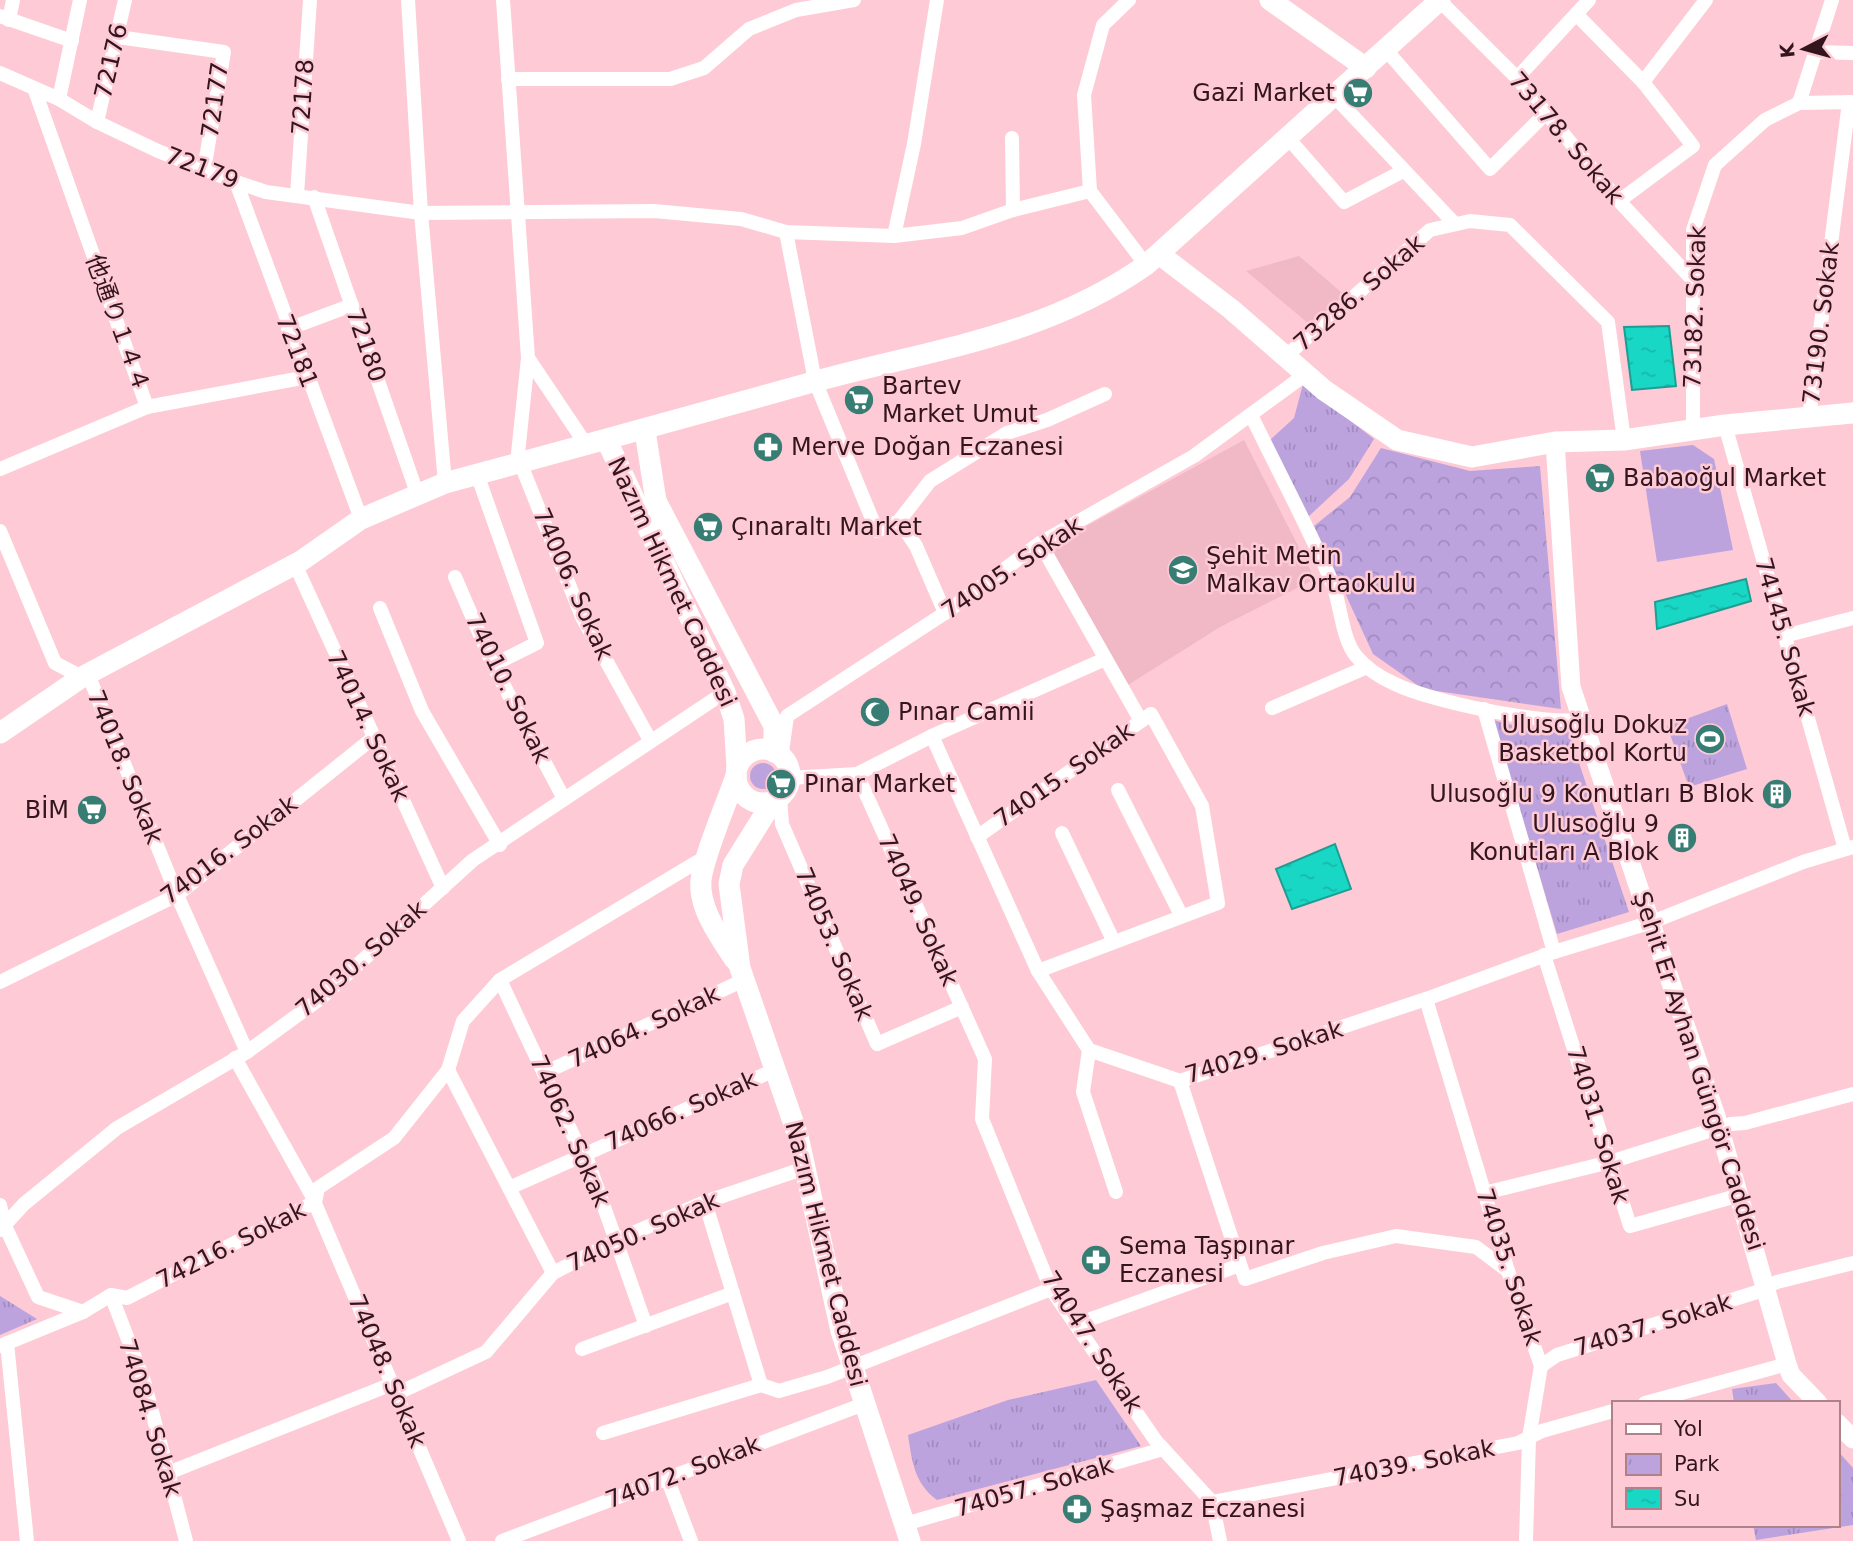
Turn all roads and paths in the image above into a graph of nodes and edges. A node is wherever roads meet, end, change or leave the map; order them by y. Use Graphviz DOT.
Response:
graph roads {
  1 [pos="13,0"];
  2 [pos="80,0"];
  3 [pos="125,0"];
  4 [pos="310,0"];
  5 [pos="408,0"];
  6 [pos="503,0"];
  7 [pos="854,0"];
  8 [pos="937,0"];
  9 [pos="1129,0"];
  10 [pos="1270,0"];
  11 [pos="1439,0"];
  12 [pos="1589,0"];
  13 [pos="1832,0"];
  14 [pos="1704,1"];
  15 [pos="1576,14"];
  16 [pos="5,18"];
  17 [pos="118,37"];
  18 [pos="72,41"];
  19 [pos="1386,50"];
  20 [pos="1815,52"];
  21 [pos="1853,53"];
  22 [pos="1366,68"];
  23 [pos="0,73"];
  24 [pos="1517,78"];
  25 [pos="508,79"];
  26 [pos="1643,82"];
  27 [pos="34,88"];
  28 [pos="1334,96"];
  29 [pos="59,99"];
  30 [pos="1851,102"];
  31 [pos="1799,103"];
  32 [pos="1546,113"];
  33 [pos="97,122"];
  34 [pos="1012,138"];
  35 [pos="1288,138"];
  36 [pos="204,170"];
  37 [pos="1403,172"];
  38 [pos="236,182"];
  39 [pos="1090,191"];
  40 [pos="297,195"];
  41 [pos="314,197"];
  42 [pos="1619,201"];
  43 [pos="1013,210"];
  44 [pos="421,213"];
  45 [pos="519,214"];
  46 [pos="1455,224"];
  47 [pos="786,232"];
  48 [pos="894,236"];
  49 [pos="1152,259"];
  50 [pos="1691,278"];
  51 [pos="352,305"];
  52 [pos="288,329"];
  53 [pos="1286,356"];
  54 [pos="528,358"];
  55 [pos="1306,374"];
  56 [pos="307,377"];
  57 [pos="815,381"];
  58 [pos="1105,394"];
  59 [pos="147,407"];
  60 [pos="1853,413"];
  61 [pos="1252,417"];
  62 [pos="1809,418"];
  63 [pos="1725,425"];
  64 [pos="645,431"];
  65 [pos="1693,432"];
  66 [pos="1624,440"];
  67 [pos="1555,442"];
  68 [pos="597,444"];
  69 [pos="519,463"];
  70 [pos="0,469"];
  71 [pos="477,474"];
  72 [pos="444,483"];
  73 [pos="417,493"];
  74 [pos="361,519"];
  75 [pos="899,521"];
  76 [pos="0,531"];
  77 [pos="1040,543"];
  78 [pos="295,564"];
  79 [pos="455,577"];
  80 [pos="380,608"];
  81 [pos="946,613"];
  82 [pos="1853,618"];
  83 [pos="1784,636"];
  84 [pos="1105,659"];
  85 [pos="493,665"];
  86 [pos="1367,667"];
  87 [pos="85,675"];
  88 [pos="725,692"];
  89 [pos="1272,708"];
  90 [pos="1483,709"];
  91 [pos="1146,717"];
  92 [pos="1582,719"];
  93 [pos="0,733"];
  94 [pos="932,736"];
  95 [pos="373,738"];
  96 [pos="650,740"];
  97 [pos="778,754"];
  98 [pos="736,771"];
  99 [pos="857,774"];
  100 [pos="1118,790"];
  101 [pos="781,792"];
  102 [pos="563,797"];
  103 [pos="1062,833"];
  104 [pos="977,837"];
  105 [pos="500,845"];
  106 [pos="1849,848"];
  107 [pos="707,863"];
  108 [pos="443,888"];
  109 [pos="177,895"];
  110 [pos="1181,915"];
  111 [pos="1652,922"];
  112 [pos="1113,940"];
  113 [pos="1549,953"];
  114 [pos="1038,971"];
  115 [pos="742,974"];
  116 [pos="500,980"];
  117 [pos="0,982"];
  118 [pos="1426,999"];
  119 [pos="962,1007"];
  120 [pos="1089,1050"];
  121 [pos="241,1055"];
  122 [pos="777,1069"];
  123 [pos="449,1070"];
  124 [pos="544,1073"];
  125 [pos="1180,1082"];
  126 [pos="1853,1094"];
  127 [pos="1720,1127"];
  128 [pos="585,1153"];
  129 [pos="1609,1162"];
  130 [pos="805,1168"];
  131 [pos="509,1188"];
  132 [pos="1116,1192"];
  133 [pos="1485,1193"];
  134 [pos="1740,1195"];
  135 [pos="315,1202"];
  136 [pos="705,1202"];
  137 [pos="0,1205"];
  138 [pos="3,1228"];
  139 [pos="617,1240"];
  140 [pos="1853,1263"];
  141 [pos="1508,1271"];
  142 [pos="1242,1272"];
  143 [pos="553,1273"];
  144 [pos="1767,1287"];
  145 [pos="1051,1289"];
  146 [pos="733,1293"];
  147 [pos="111,1295"];
  148 [pos="83,1311"];
  149 [pos="1077,1324"];
  150 [pos="646,1326"];
  151 [pos="3,1345"];
  152 [pos="582,1349"];
  153 [pos="1787,1364"];
  154 [pos="1541,1366"];
  155 [pos="851,1368"];
  156 [pos="761,1385"];
  157 [pos="394,1389"];
  158 [pos="1652,1401"];
  159 [pos="1816,1401"];
  160 [pos="864,1404"];
  161 [pos="1612,1411"];
  162 [pos="1839,1425"];
  163 [pos="603,1433"];
  164 [pos="1529,1438"];
  165 [pos="1853,1439"];
  166 [pos="1163,1449"];
  167 [pos="168,1473"];
  168 [pos="667,1478"];
  169 [pos="1212,1502"];
  170 [pos="908,1532"];
  171 [pos="27,1541"];
  172 [pos="186,1541"];
  173 [pos="459,1541"];
  174 [pos="502,1541"];
  175 [pos="691,1541"];
  176 [pos="1220,1541"];
  177 [pos="1526,1541"];
  1 -- 16 [label="street"];
  2 -- 18 [label="street"];
  3 -- 17 [label="street, 72176"];
  4 -- 40 [label="street, 72178"];
  5 -- 44 [label="street"];
  6 -- 25 [label="street"];
  7 -- 25 [label="street"];
  8 -- 48 [label="street"];
  9 -- 39 [label="street"];
  10 -- 22 [label="main road"];
  11 -- 19 [label="main road"];
  11 -- 24 [label="street, 73178. Sokak"];
  12 -- 15 [label="street"];
  13 -- 20 [label="street"];
  14 -- 26 [label="street"];
  15 -- 24 [label="street"];
  15 -- 26 [label="street"];
  16 -- 18 [label="street"];
  17 -- 33 [label="street, 72176"];
  17 -- 36 [label="street, 72177"];
  18 -- 29 [label="street"];
  19 -- 22 [label="main road"];
  19 -- 32 [label="street"];
  20 -- 21 [label="street"];
  20 -- 31 [label="street"];
  22 -- 28 [label="main road"];
  23 -- 27 [label="street, 72179"];
  24 -- 32 [label="street, 73178. Sokak"];
  25 -- 45 [label="street"];
  26 -- 42 [label="street"];
  27 -- 29 [label="street, 72179"];
  27 -- 59 [label="street, 他通り１４４"];
  28 -- 35 [label="main road"];
  28 -- 37 [label="street"];
  29 -- 33 [label="street, 72179"];
  30 -- 31 [label="street"];
  30 -- 62 [label="street, 73190. Sokak"];
  31 -- 50 [label="street, 73182. Sokak"];
  32 -- 42 [label="street, 73178. Sokak"];
  33 -- 36 [label="street, 72179"];
  34 -- 43 [label="street"];
  35 -- 37 [label="street"];
  35 -- 49 [label="main road"];
  36 -- 38 [label="street, 72179"];
  37 -- 46 [label="street"];
  38 -- 40 [label="street, 72179"];
  38 -- 52 [label="street, 72181"];
  39 -- 43 [label="street, 72179"];
  39 -- 49 [label="street"];
  40 -- 41 [label="street, 72179"];
  41 -- 44 [label="street, 72179"];
  41 -- 51 [label="street, 72180"];
  42 -- 50 [label="street, 73178. Sokak"];
  43 -- 48 [label="street, 72179"];
  44 -- 45 [label="street, 72179"];
  44 -- 72 [label="street"];
  45 -- 47 [label="street, 72179"];
  45 -- 54 [label="street"];
  46 -- 53 [label="street, 73286. Sokak"];
  46 -- 66 [label="street, 73286. Sokak"];
  47 -- 48 [label="street, 72179"];
  47 -- 57 [label="street"];
  49 -- 53 [label="main road"];
  49 -- 57 [label="main road"];
  50 -- 65 [label="street, 73182. Sokak"];
  51 -- 52 [label="street"];
  51 -- 73 [label="street, 72180"];
  52 -- 56 [label="street, 72181"];
  53 -- 55 [label="main road"];
  54 -- 68 [label="street"];
  54 -- 69 [label="street"];
  55 -- 61 [label="street, 74005. Sokak"];
  55 -- 67 [label="main road"];
  56 -- 59 [label="street"];
  56 -- 74 [label="street, 72181"];
  57 -- 64 [label="main road"];
  57 -- 75 [label="street"];
  58 -- 75 [label="street"];
  59 -- 70 [label="street, 他通り１４４"];
  60 -- 62 [label="main road"];
  61 -- 77 [label="street, 74005. Sokak"];
  61 -- 86 [label="street"];
  62 -- 63 [label="main road"];
  63 -- 65 [label="main road"];
  63 -- 83 [label="street, 74145. Sokak"];
  64 -- 68 [label="main road"];
  64 -- 97 [label="main road, Nazım Hikmet Caddesi"];
  65 -- 66 [label="main road"];
  66 -- 67 [label="main road"];
  67 -- 92 [label="street, Şehit Er Ayhan Güngör Caddesi"];
  68 -- 69 [label="main road"];
  68 -- 88 [label="main road, Nazım Hikmet Caddesi"];
  69 -- 71 [label="main road"];
  69 -- 96 [label="street, 74006. Sokak"];
  71 -- 72 [label="main road"];
  71 -- 85 [label="street"];
  72 -- 73 [label="main road"];
  73 -- 74 [label="main road"];
  74 -- 78 [label="main road"];
  75 -- 81 [label="street"];
  76 -- 87 [label="street"];
  77 -- 81 [label="street, 74005. Sokak"];
  77 -- 84 [label="street"];
  78 -- 87 [label="main road"];
  78 -- 95 [label="street, 74014. Sokak"];
  79 -- 85 [label="street, 74010. Sokak"];
  80 -- 105 [label="street"];
  81 -- 97 [label="street, 74005. Sokak"];
  82 -- 83 [label="street"];
  83 -- 106 [label="street, 74145. Sokak"];
  84 -- 91 [label="street"];
  84 -- 94 [label="street"];
  85 -- 102 [label="street, 74010. Sokak"];
  86 -- 89 [label="street"];
  86 -- 90 [label="street"];
  87 -- 93 [label="main road"];
  87 -- 109 [label="street, 74018. Sokak"];
  88 -- 96 [label="street, 74030. Sokak"];
  88 -- 98 [label="main road, Nazım Hikmet Caddesi"];
  90 -- 92 [label="street"];
  90 -- 113 [label="street, 74031. Sokak"];
  91 -- 104 [label="street, 74015. Sokak"];
  91 -- 110 [label="street"];
  92 -- 111 [label="street, Şehit Er Ayhan Güngör Caddesi"];
  94 -- 99 [label="street"];
  94 -- 104 [label="street"];
  95 -- 108 [label="street, 74014. Sokak"];
  95 -- 109 [label="street, 74016. Sokak"];
  96 -- 102 [label="street, 74030. Sokak"];
  97 -- 98 [label="main road"];
  97 -- 101 [label="main road"];
  98 -- 101 [label="main road"];
  98 -- 107 [label="main road, Nazım Hikmet Caddesi"];
  99 -- 101 [label="street"];
  99 -- 119 [label="street, 74049. Sokak"];
  100 -- 110 [label="street"];
  101 -- 115 [label="main road, Nazım Hikmet Caddesi"];
  101 -- 119 [label="street, 74053. Sokak"];
  102 -- 105 [label="street, 74030. Sokak"];
  103 -- 112 [label="street"];
  104 -- 114 [label="street"];
  105 -- 108 [label="street, 74030. Sokak"];
  106 -- 111 [label="street, 74029. Sokak"];
  107 -- 115 [label="main road, Nazım Hikmet Caddesi"];
  107 -- 116 [label="street, 74216. Sokak"];
  108 -- 121 [label="street, 74030. Sokak"];
  109 -- 117 [label="street, 74016. Sokak"];
  109 -- 121 [label="street, 74018. Sokak"];
  110 -- 112 [label="street"];
  111 -- 113 [label="street, 74029. Sokak"];
  111 -- 127 [label="street, Şehit Er Ayhan Güngör Caddesi"];
  112 -- 114 [label="street"];
  113 -- 118 [label="street, 74029. Sokak"];
  113 -- 129 [label="street, 74031. Sokak"];
  114 -- 120 [label="street"];
  115 -- 122 [label="main road, Nazım Hikmet Caddesi"];
  115 -- 124 [label="street, 74064. Sokak"];
  116 -- 123 [label="street, 74216. Sokak"];
  116 -- 124 [label="street, 74062. Sokak"];
  118 -- 125 [label="street, 74029. Sokak"];
  118 -- 133 [label="street, 74035. Sokak"];
  119 -- 145 [label="street, 74047. Sokak"];
  120 -- 125 [label="street, 74029. Sokak"];
  120 -- 132 [label="street"];
  121 -- 135 [label="street, 74048. Sokak"];
  121 -- 138 [label="street, 74030. Sokak"];
  122 -- 128 [label="street, 74066. Sokak"];
  122 -- 130 [label="main road, Nazım Hikmet Caddesi"];
  123 -- 131 [label="street"];
  123 -- 135 [label="street, 74216. Sokak"];
  124 -- 128 [label="street, 74062. Sokak"];
  125 -- 142 [label="street"];
  126 -- 127 [label="street"];
  127 -- 129 [label="street"];
  127 -- 134 [label="street, Şehit Er Ayhan Güngör Caddesi"];
  128 -- 131 [label="street, 74066. Sokak"];
  128 -- 139 [label="street, 74062. Sokak"];
  129 -- 133 [label="street"];
  129 -- 134 [label="street, 74031. Sokak"];
  130 -- 136 [label="street, 74050. Sokak"];
  130 -- 155 [label="main road, Nazım Hikmet Caddesi"];
  131 -- 143 [label="street"];
  133 -- 141 [label="street, 74035. Sokak"];
  134 -- 144 [label="street, Şehit Er Ayhan Güngör Caddesi"];
  135 -- 147 [label="street, 74216. Sokak"];
  135 -- 157 [label="street, 74048. Sokak"];
  136 -- 139 [label="street, 74050. Sokak"];
  136 -- 146 [label="street"];
  137 -- 138 [label="street"];
  138 -- 148 [label="street"];
  139 -- 143 [label="street, 74050. Sokak"];
  139 -- 150 [label="street, 74062. Sokak"];
  140 -- 144 [label="street, 74037. Sokak"];
  141 -- 142 [label="street"];
  141 -- 154 [label="street, 74035. Sokak"];
  142 -- 149 [label="street"];
  143 -- 157 [label="street, 74050. Sokak"];
  144 -- 153 [label="street, Şehit Er Ayhan Güngör Caddesi"];
  144 -- 154 [label="street, 74037. Sokak"];
  145 -- 149 [label="street, 74047. Sokak"];
  145 -- 155 [label="street"];
  146 -- 150 [label="street"];
  146 -- 156 [label="street"];
  147 -- 148 [label="street, 74216. Sokak"];
  147 -- 167 [label="street, 74084. Sokak"];
  148 -- 151 [label="street, 74216. Sokak"];
  149 -- 166 [label="street, 74047. Sokak"];
  150 -- 152 [label="street"];
  151 -- 171 [label="street"];
  153 -- 158 [label="street"];
  153 -- 159 [label="street, Şehit Er Ayhan Güngör Caddesi"];
  154 -- 164 [label="street, 74035. Sokak"];
  155 -- 156 [label="street"];
  155 -- 160 [label="main road, Nazım Hikmet Caddesi"];
  156 -- 163 [label="street"];
  157 -- 167 [label="street, 74050. Sokak"];
  157 -- 173 [label="street, 74048. Sokak"];
  160 -- 168 [label="street, 74072. Sokak"];
  160 -- 170 [label="main road, Nazım Hikmet Caddesi"];
  161 -- 164 [label="street, 74039. Sokak"];
  162 -- 165 [label="street"];
  164 -- 169 [label="street, 74039. Sokak"];
  164 -- 177 [label="street, 74035. Sokak"];
  166 -- 169 [label="street, 74047. Sokak"];
  166 -- 170 [label="street, 74057. Sokak"];
  167 -- 172 [label="street, 74084. Sokak"];
  168 -- 174 [label="street, 74072. Sokak"];
  168 -- 175 [label="street"];
  169 -- 176 [label="street"];
}
